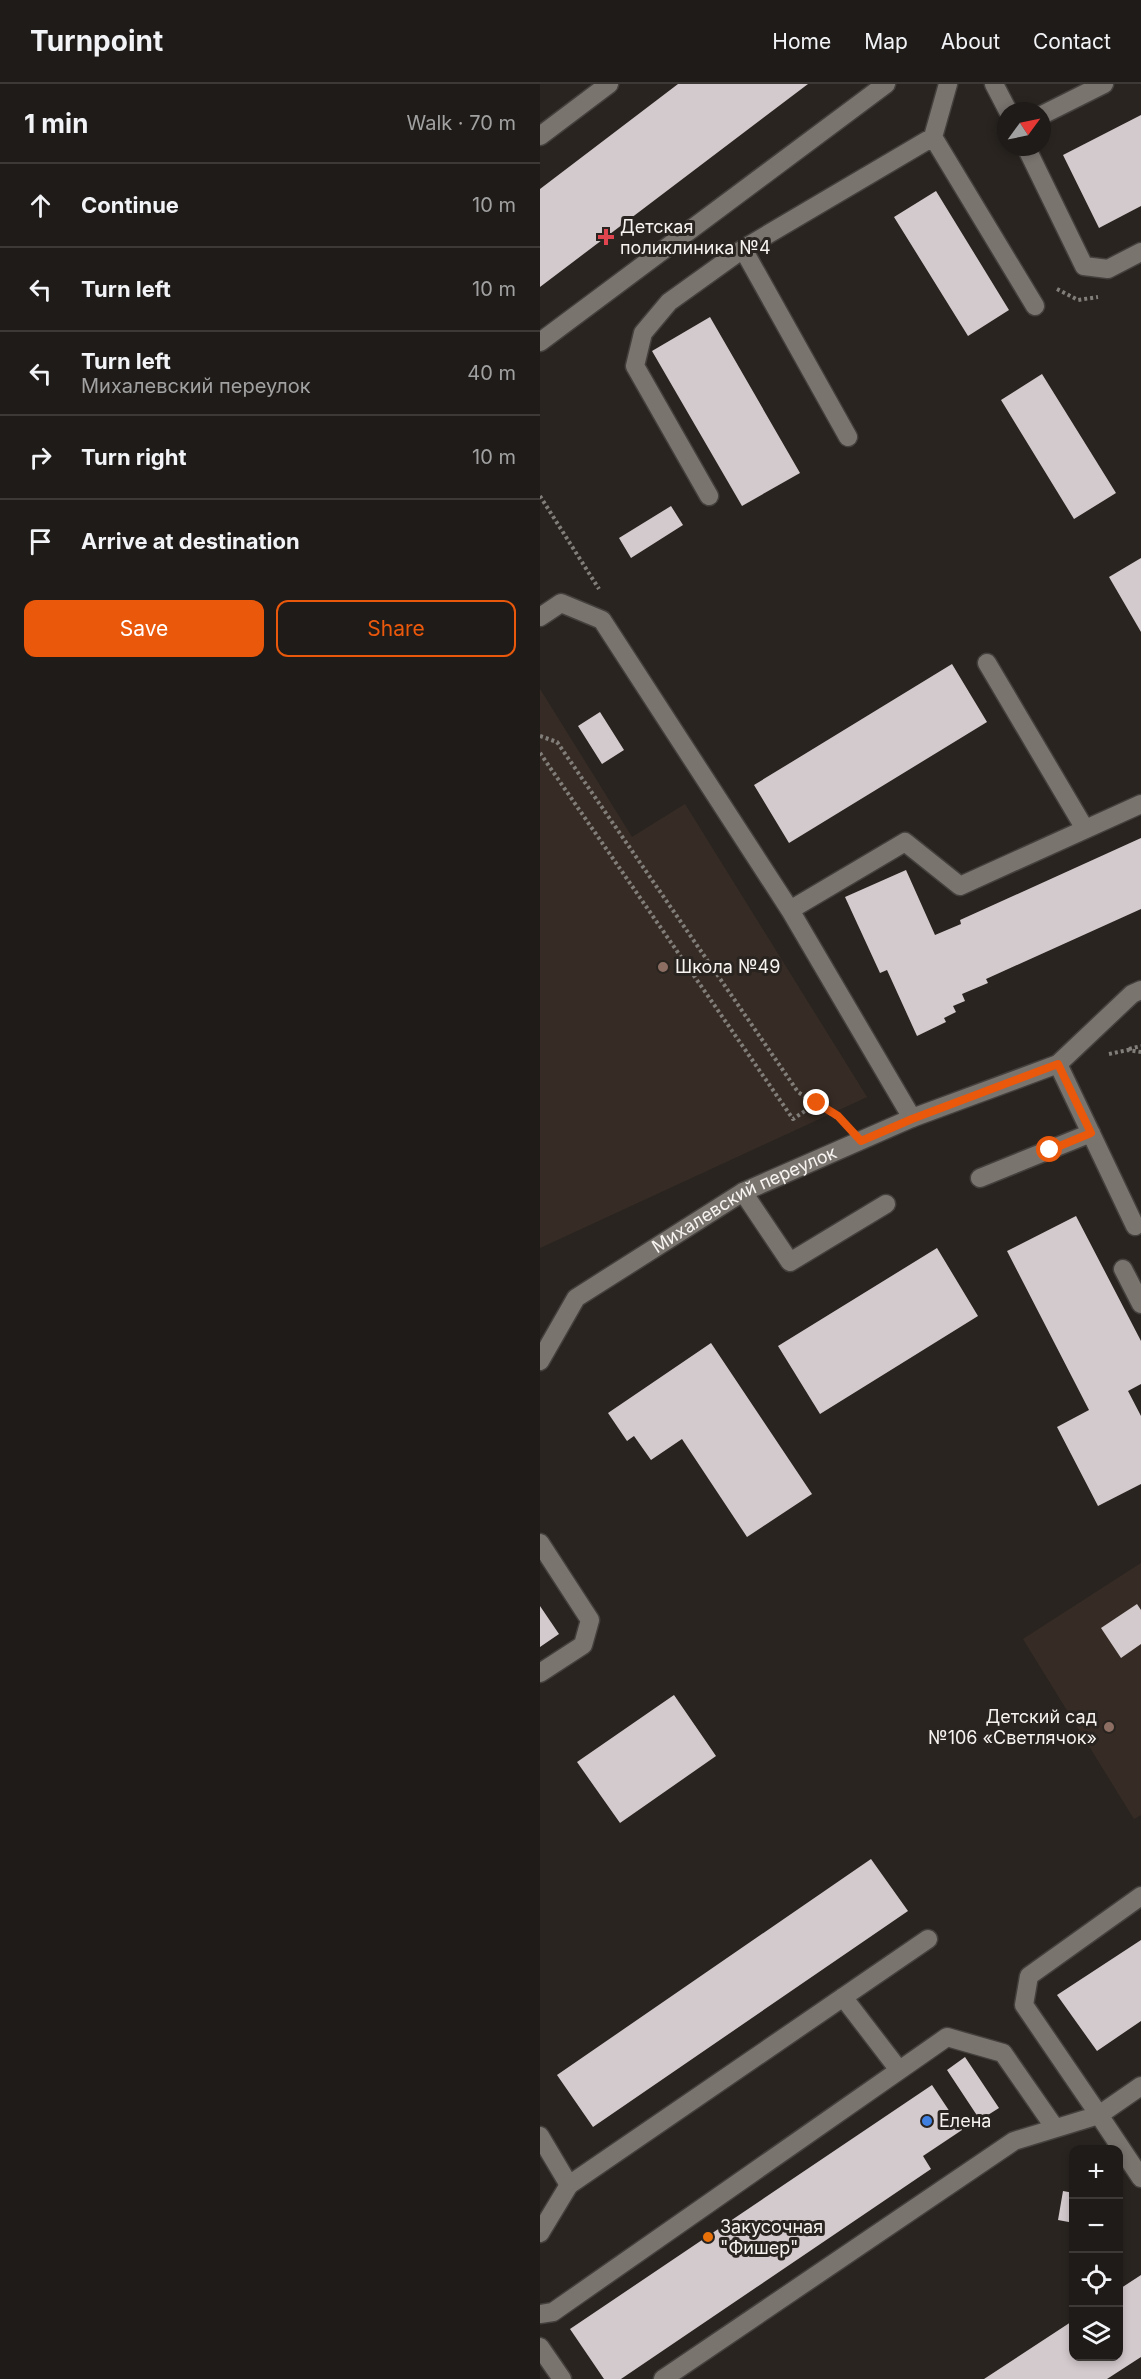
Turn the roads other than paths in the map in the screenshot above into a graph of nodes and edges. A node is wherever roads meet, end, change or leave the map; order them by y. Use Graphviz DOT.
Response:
graph roads {
  1 [pos="609,84"];
  2 [pos="886,84"];
  3 [pos="948,84"];
  4 [pos="994,84"];
  5 [pos="1104,84"];
  6 [pos="1003,102"];
  7 [pos="1051,111"];
  8 [pos="540,136"];
  9 [pos="933,137"];
  10 [pos="1030,156"];
  11 [pos="743,249"];
  12 [pos="1141,252"];
  13 [pos="1035,306"];
  14 [pos="540,342"];
  15 [pos="848,437"];
  16 [pos="709,496"];
  17 [pos="540,617"];
  18 [pos="987,663"];
  19 [pos="1141,804"];
  20 [pos="1085,829"];
  21 [pos="790,910"];
  22 [pos="1141,990"];
  23 [pos="1058,1064"];
  24 [pos="912,1119"];
  25 [pos="1091,1133"];
  26 [pos="980,1178"];
  27 [pos="743,1192"];
  28 [pos="886,1204"];
  29 [pos="1135,1226"];
  30 [pos="1123,1269"];
  31 [pos="1141,1304"];
  32 [pos="540,1361"];
  33 [pos="540,1544"];
  34 [pos="540,1672"];
  35 [pos="1141,1896"];
  36 [pos="928,1939"];
  37 [pos="843,1997"];
  38 [pos="899,2070"];
  39 [pos="1141,2086"];
  40 [pos="1099,2115"];
  41 [pos="1055,2128"];
  42 [pos="540,2136"];
  43 [pos="1141,2178"];
  44 [pos="569,2185"];
  45 [pos="540,2234"];
  46 [pos="540,2314"];
  47 [pos="540,2347"];
  48 [pos="562,2379"];
  49 [pos="663,2379"];
  1 -- 8 [label="street"];
  2 -- 14 [label="street"];
  3 -- 9 [label="street"];
  4 -- 6 [label="street"];
  5 -- 7 [label="street"];
  9 -- 11 [label="street"];
  9 -- 13 [label="street"];
  10 -- 12 [label="street"];
  11 -- 15 [label="street"];
  11 -- 16 [label="street"];
  17 -- 21 [label="street"];
  18 -- 20 [label="street"];
  19 -- 20 [label="street"];
  20 -- 21 [label="street"];
  21 -- 24 [label="street"];
  22 -- 23 [label="street"];
  23 -- 24 [label="street, Михалевский переулок"];
  23 -- 25 [label="street"];
  24 -- 27 [label="street, Михалевский переулок"];
  25 -- 26 [label="street"];
  25 -- 29 [label="street"];
  27 -- 28 [label="street"];
  27 -- 32 [label="street, Михалевский переулок"];
  30 -- 31 [label="street"];
  33 -- 34 [label="street"];
  35 -- 40 [label="street"];
  36 -- 37 [label="street"];
  37 -- 38 [label="street"];
  37 -- 44 [label="street"];
  38 -- 41 [label="street"];
  38 -- 46 [label="street"];
  39 -- 40 [label="street"];
  40 -- 41 [label="street"];
  40 -- 43 [label="street"];
  41 -- 49 [label="street"];
  42 -- 44 [label="street"];
  44 -- 45 [label="street"];
  47 -- 48 [label="street"];
}
